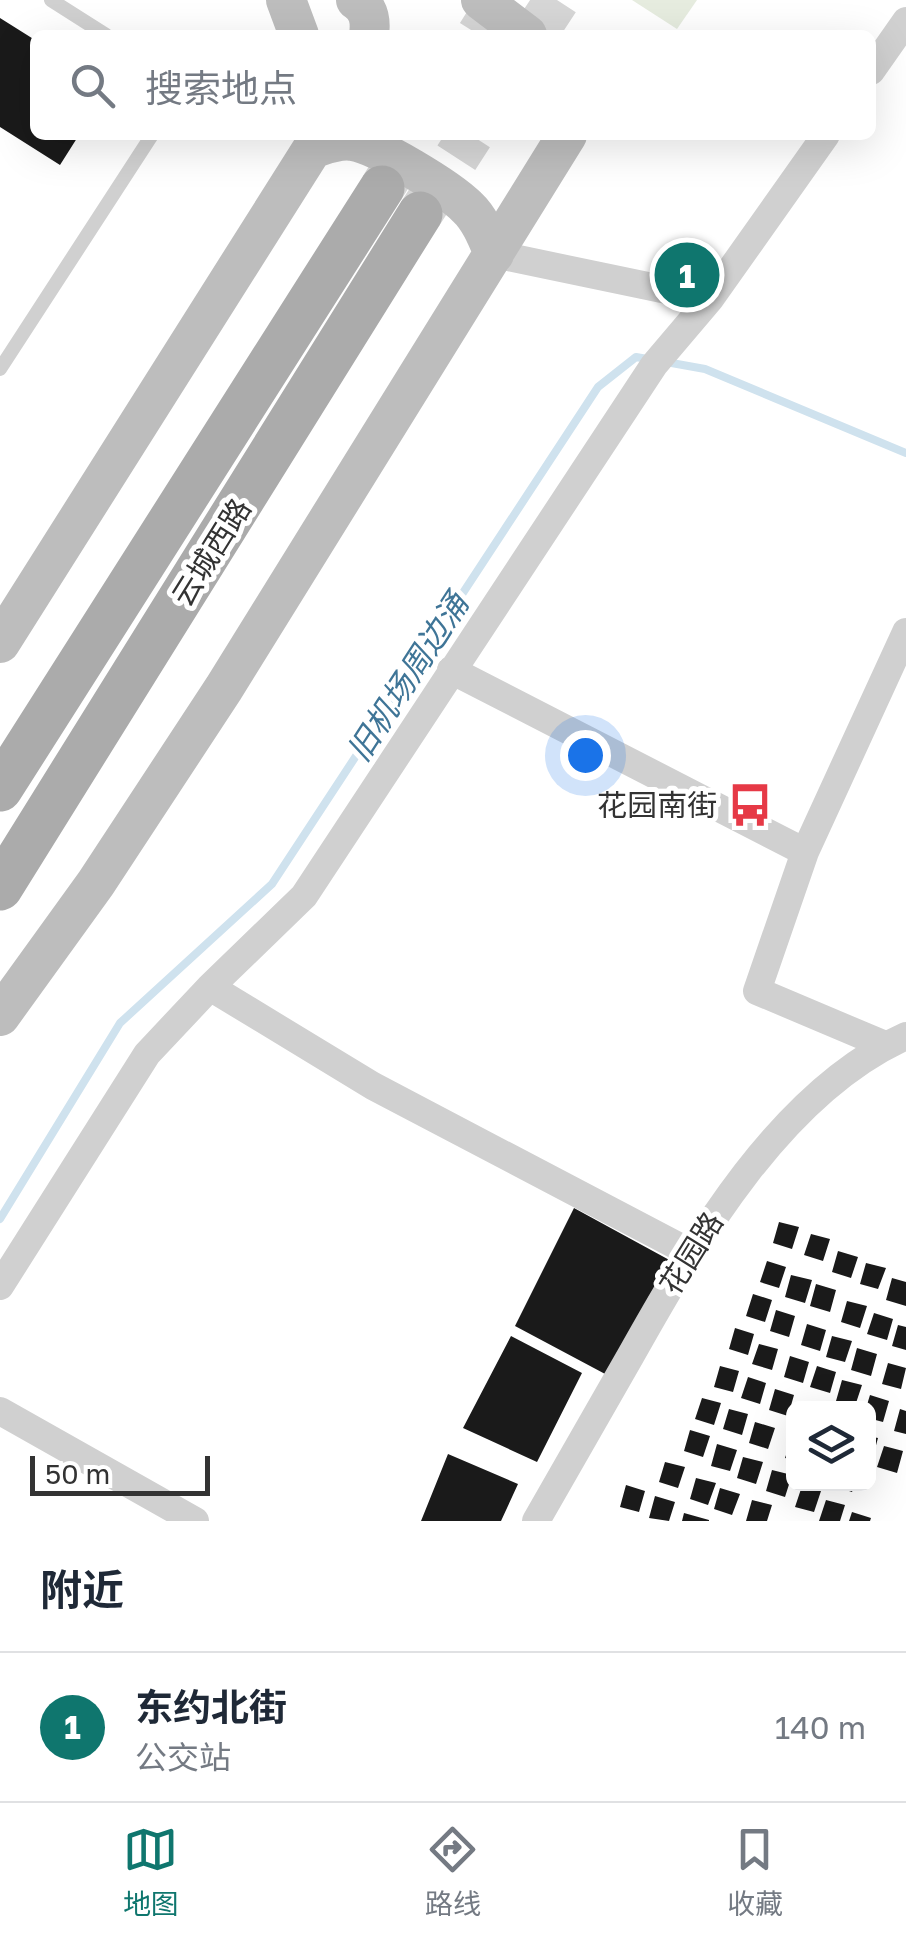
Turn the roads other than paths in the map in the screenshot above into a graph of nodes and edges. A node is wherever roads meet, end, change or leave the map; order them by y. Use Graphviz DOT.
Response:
graph roads {
  1 [pos="51,0"];
  2 [pos="286,0"];
  3 [pos="356,0"];
  4 [pos="906,21"];
  5 [pos="98,30"];
  6 [pos="297,30"];
  7 [pos="370,30"];
  8 [pos="876,64"];
  9 [pos="149,140"];
  10 [pos="312,140"];
  11 [pos="339,140"];
  12 [pos="564,140"];
  13 [pos="822,140"];
  14 [pos="382,188"];
  15 [pos="420,214"];
  16 [pos="494,254"];
  17 [pos="710,299"];
  18 [pos="0,369"];
  19 [pos="906,632"];
  20 [pos="0,643"];
  21 [pos="452,670"];
  22 [pos="0,789"];
  23 [pos="805,852"];
  24 [pos="0,888"];
  25 [pos="210,987"];
  26 [pos="0,1016"];
  27 [pos="896,1040"];
  28 [pos="689,1252"];
  29 [pos="0,1286"];
  30 [pos="0,1411"];
  31 [pos="195,1521"];
  32 [pos="536,1521"];
  1 -- 5 [label="lane"];
  2 -- 6 [label="main road"];
  3 -- 7 [label="main road"];
  4 -- 8 [label="street"];
  9 -- 18 [label="lane"];
  10 -- 20 [label="main road"];
  11 -- 16 [label="main road"];
  12 -- 16 [label="main road"];
  13 -- 17 [label="street"];
  14 -- 22 [label="main road, 云城西路"];
  15 -- 24 [label="main road, 云城西路"];
  16 -- 17 [label="street"];
  16 -- 26 [label="main road"];
  17 -- 21 [label="street"];
  19 -- 23 [label="street"];
  21 -- 23 [label="street"];
  21 -- 25 [label="street"];
  23 -- 27 [label="street"];
  25 -- 28 [label="street"];
  25 -- 29 [label="street"];
  27 -- 28 [label="street, 花园路"];
  28 -- 32 [label="street, 花园路"];
  30 -- 31 [label="street"];
}
